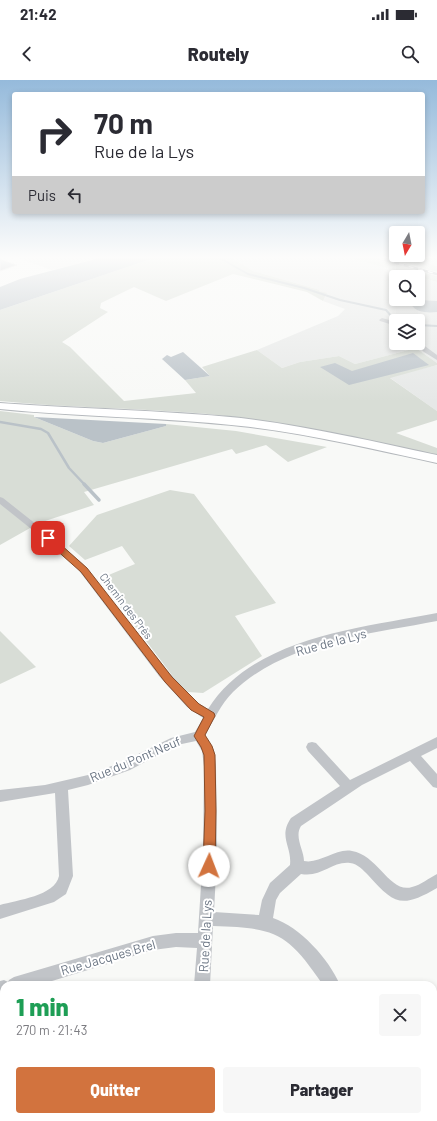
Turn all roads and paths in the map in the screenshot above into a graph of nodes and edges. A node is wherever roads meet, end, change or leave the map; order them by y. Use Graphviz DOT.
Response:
graph roads {
  1 [pos="382,320"];
  2 [pos="389,322"];
  3 [pos="425,350"];
  4 [pos="437,358"];
  5 [pos="0,406"];
  6 [pos="437,459"];
  7 [pos="0,500"];
  8 [pos="437,617"];
  9 [pos="210,716"];
  10 [pos="199,736"];
  11 [pos="437,742"];
  12 [pos="312,747"];
  13 [pos="412,754"];
  14 [pos="437,783"];
  15 [pos="61,786"];
  16 [pos="349,787"];
  17 [pos="0,796"];
  18 [pos="297,866"];
  19 [pos="437,881"];
  20 [pos="0,912"];
  21 [pos="206,919"];
  22 [pos="265,923"];
  23 [pos="205,941"];
  24 [pos="27,981"];
  25 [pos="202,981"];
  26 [pos="329,981"];
  1 -- 2 [label="street"];
  3 -- 4 [label="street"];
  5 -- 6 [label="main road"];
  7 -- 9 [label="street, Chemin des Près"];
  8 -- 9 [label="street, Rue de la Lys"];
  9 -- 10 [label="street, Rue de la Lys"];
  10 -- 15 [label="street, Rue du Pont Neuf"];
  10 -- 21 [label="street, Rue de la Lys"];
  11 -- 13 [label="street"];
  12 -- 16 [label="street"];
  13 -- 14 [label="street"];
  13 -- 16 [label="street"];
  15 -- 17 [label="street, Rue du Pont Neuf"];
  15 -- 20 [label="street"];
  16 -- 18 [label="street"];
  18 -- 19 [label="street"];
  18 -- 22 [label="street"];
  21 -- 22 [label="street"];
  21 -- 23 [label="street, Rue de la Lys"];
  22 -- 26 [label="street"];
  23 -- 24 [label="street, Rue Jacques Brel"];
  23 -- 25 [label="street, Rue de la Lys"];
}
